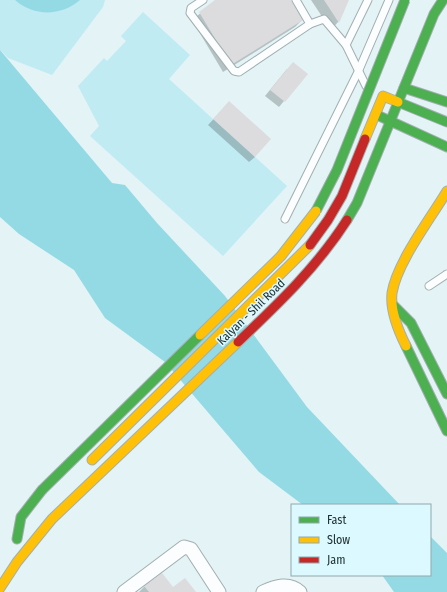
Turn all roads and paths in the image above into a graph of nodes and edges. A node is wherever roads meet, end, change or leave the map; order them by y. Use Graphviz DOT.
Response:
graph roads {
  1 [pos="203,0"];
  2 [pos="296,0"];
  3 [pos="368,0"];
  4 [pos="390,0"];
  5 [pos="405,0"];
  6 [pos="445,1"];
  7 [pos="310,24"];
  8 [pos="346,45"];
  9 [pos="358,72"];
  10 [pos="404,88"];
  11 [pos="371,96"];
  12 [pos="383,96"];
  13 [pos="398,102"];
  14 [pos="447,102"];
  15 [pos="375,114"];
  16 [pos="391,122"];
  17 [pos="447,122"];
  18 [pos="447,146"];
  19 [pos="447,191"];
  20 [pos="285,219"];
  21 [pos="447,274"];
  22 [pos="429,286"];
  23 [pos="393,305"];
  24 [pos="447,394"];
  25 [pos="447,431"];
  26 [pos="85,467"];
  27 [pos="28,525"];
  28 [pos="17,539"];
  29 [pos="10,548"];
  30 [pos="0,588"];
  31 [pos="124,592"];
  32 [pos="219,592"];
  33 [pos="263,592"];
  34 [pos="300,592"];
  1 -- 7 [label="lane"];
  2 -- 7 [label="lane"];
  3 -- 8 [label="lane"];
  4 -- 9 [label="lane"];
  5 -- 28 [label="main road, bridge"];
  6 -- 10 [label="main road, Kalyan - Shil Road"];
  7 -- 8 [label="lane"];
  8 -- 9 [label="lane"];
  9 -- 11 [label="lane"];
  9 -- 20 [label="lane"];
  10 -- 13 [label="main road, Kalyan - Shil Road"];
  10 -- 14 [label="main road"];
  11 -- 12 [label="lane"];
  11 -- 15 [label="lane"];
  12 -- 13 [label="main road"];
  12 -- 15 [label="main road, Kalyan - Shil Road"];
  13 -- 16 [label="main road, Kalyan - Shil Road"];
  13 -- 17 [label="main road"];
  15 -- 16 [label="main road"];
  15 -- 26 [label="main road, Kalyan - Shil Road"];
  16 -- 18 [label="main road"];
  16 -- 30 [label="main road, Kalyan - Shil Road"];
  19 -- 23 [label="main road"];
  21 -- 22 [label="lane"];
  23 -- 24 [label="main road"];
  23 -- 25 [label="main road"];
  27 -- 28 [label="main road"];
  28 -- 29 [label="main road"];
  31 -- 32 [label="street"];
  33 -- 34 [label="street"];
}
